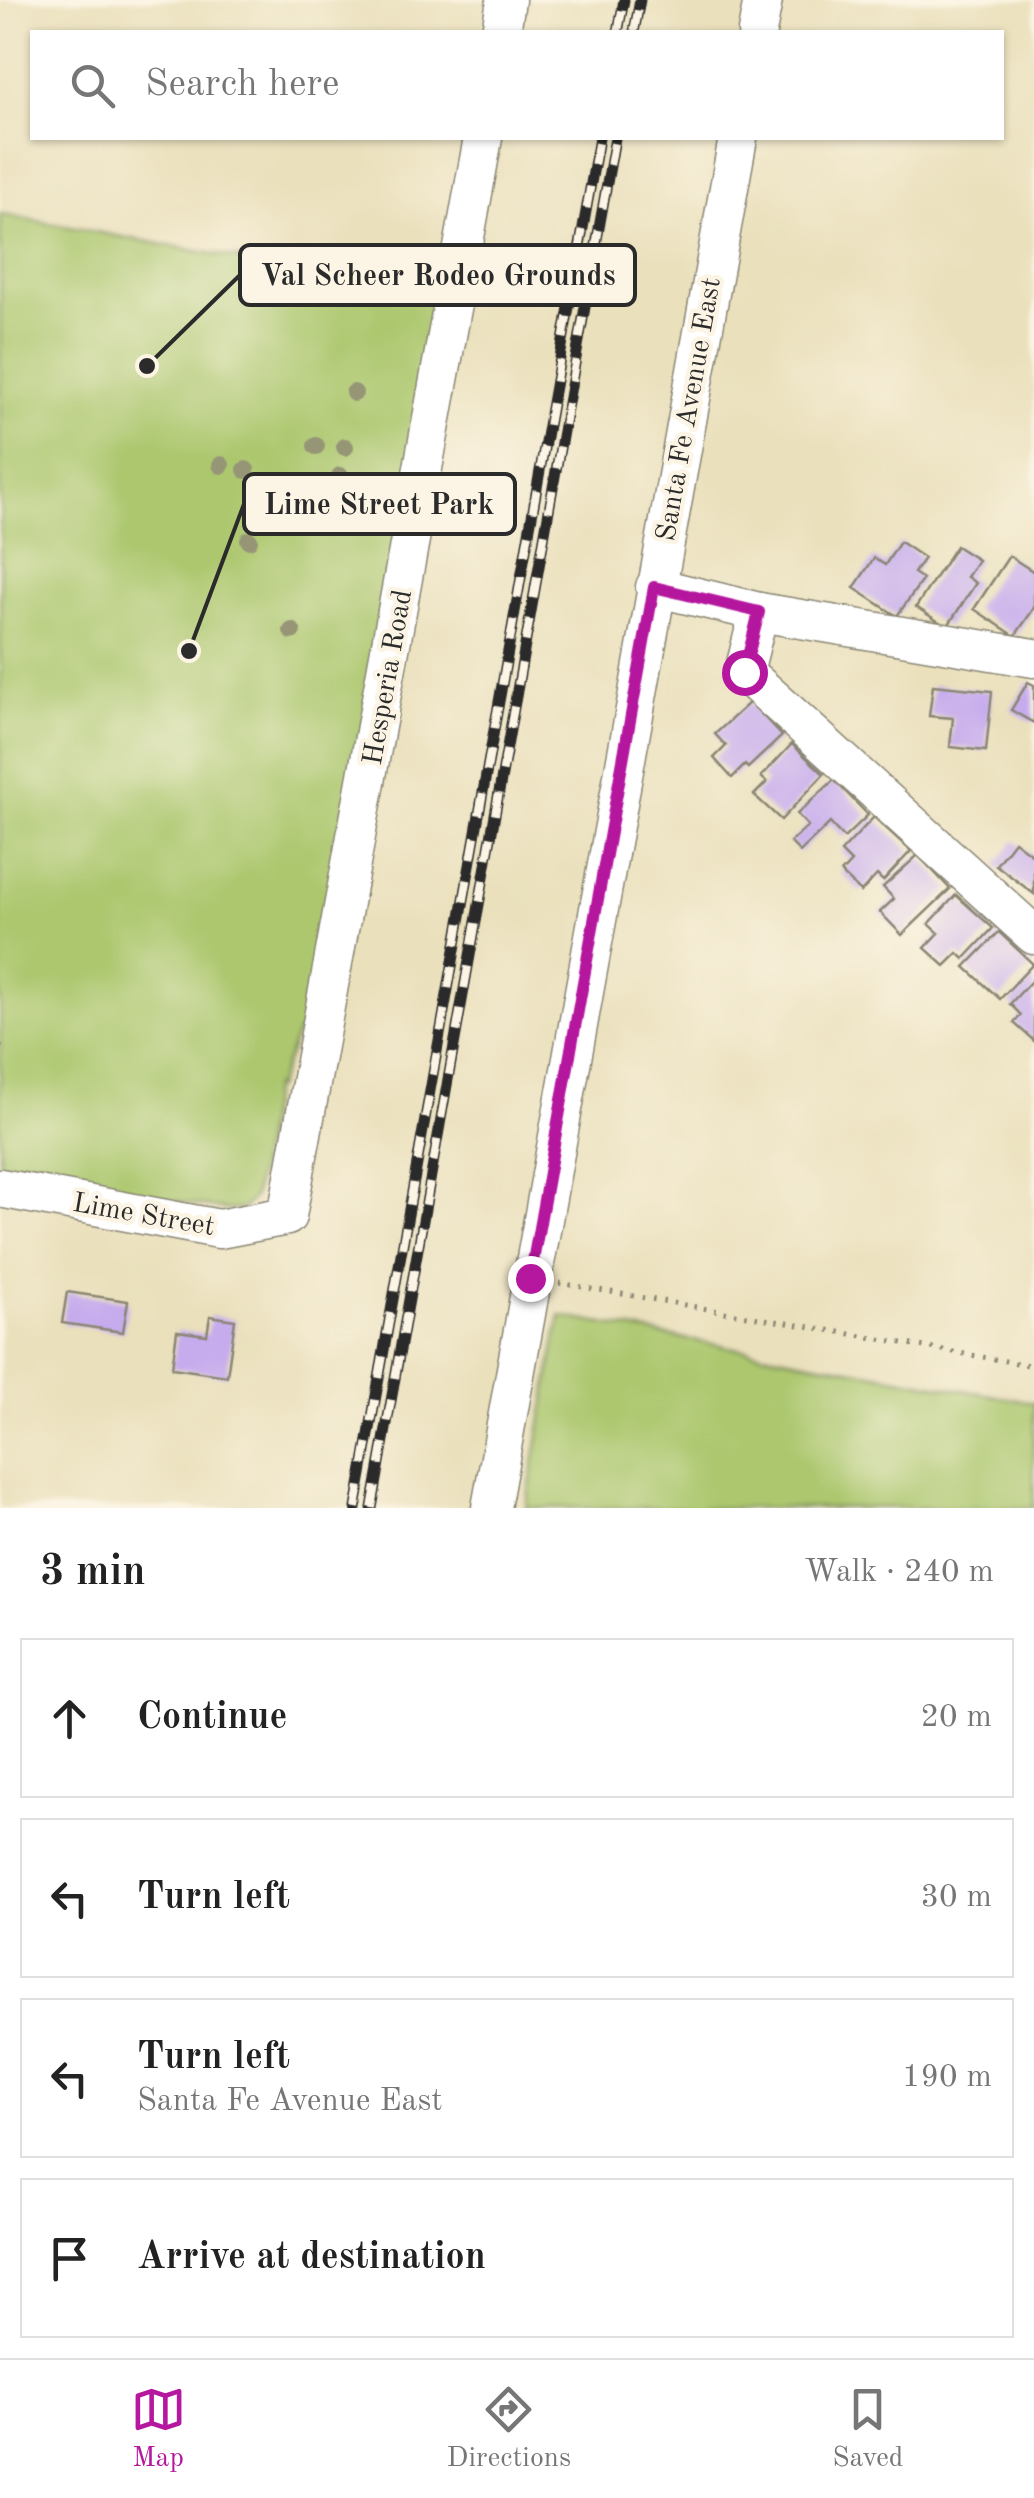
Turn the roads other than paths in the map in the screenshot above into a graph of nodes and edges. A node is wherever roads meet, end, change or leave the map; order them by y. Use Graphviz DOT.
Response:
graph roads {
  1 [pos="506,0"];
  2 [pos="763,0"];
  3 [pos="501,30"];
  4 [pos="757,30"];
  5 [pos="484,140"];
  6 [pos="738,140"];
  7 [pos="654,587"];
  8 [pos="759,612"];
  9 [pos="1034,658"];
  10 [pos="1034,934"];
  11 [pos="0,1188"];
  12 [pos="288,1216"];
  13 [pos="492,1508"];
  1 -- 3 [label="street"];
  2 -- 4 [label="street"];
  5 -- 12 [label="street, Hesperia Road"];
  6 -- 7 [label="street, Santa Fe Avenue East"];
  7 -- 8 [label="street"];
  7 -- 13 [label="street, Santa Fe Avenue East"];
  8 -- 9 [label="street"];
  8 -- 10 [label="street"];
  11 -- 12 [label="street, Lime Street"];
}
